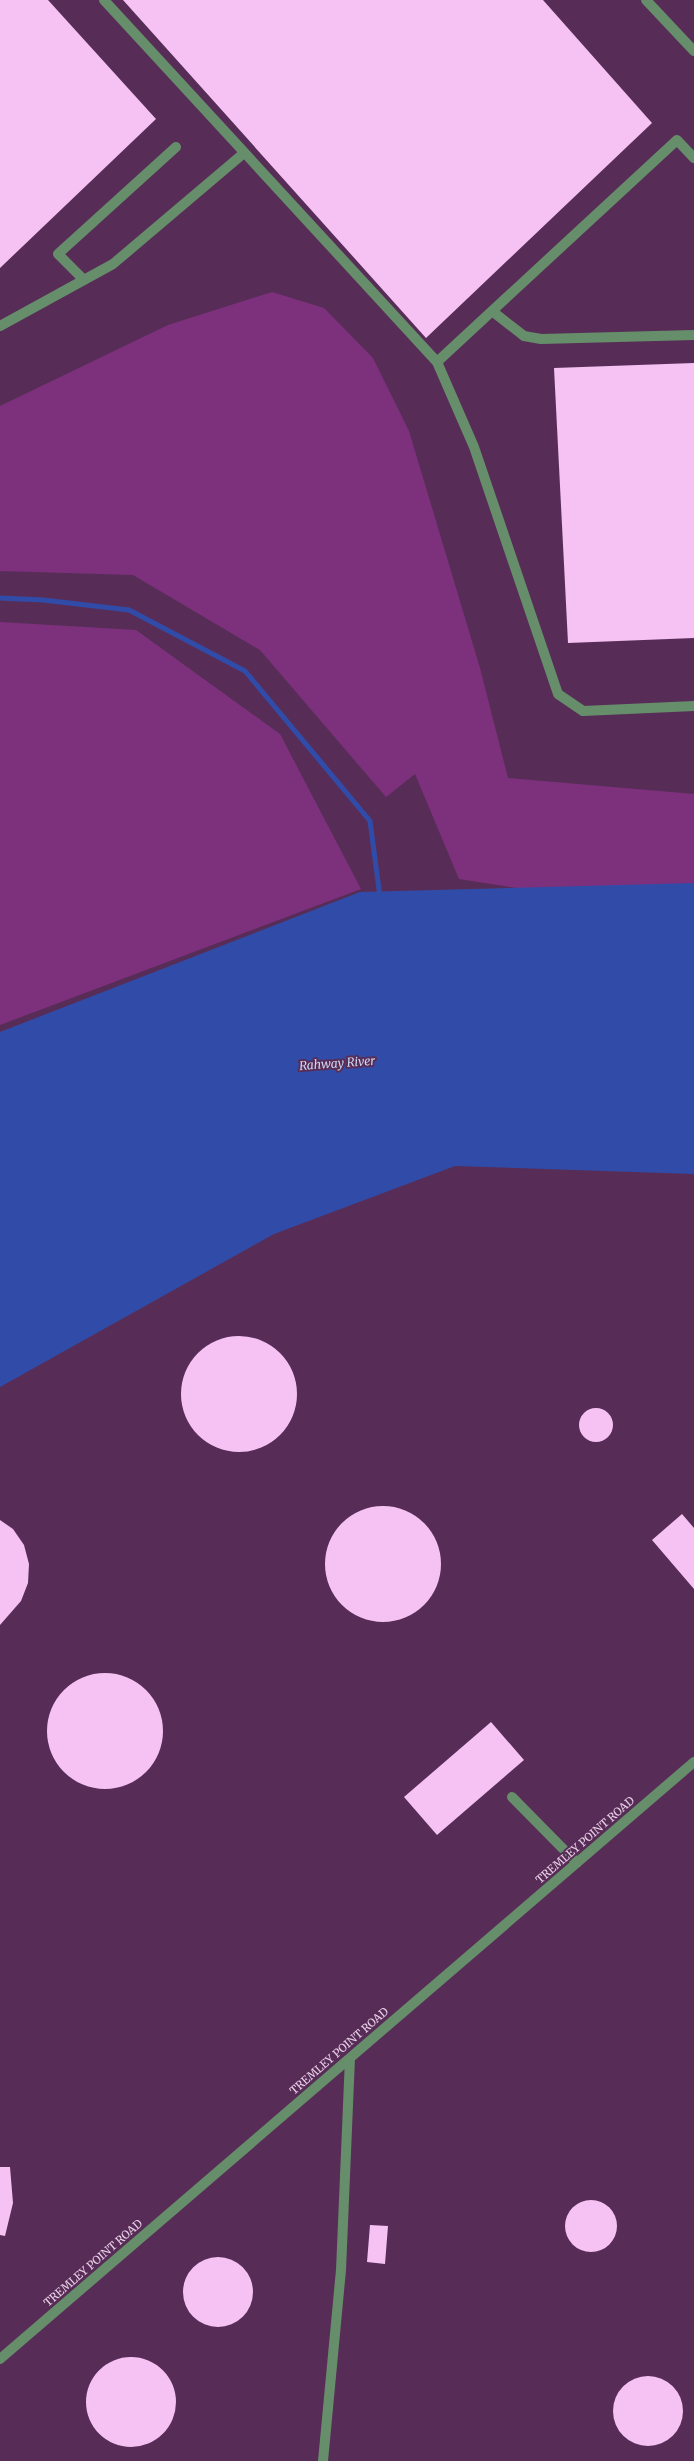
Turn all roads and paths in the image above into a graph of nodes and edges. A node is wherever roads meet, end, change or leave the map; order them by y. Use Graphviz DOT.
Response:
graph roads {
  1 [pos="104,0"];
  2 [pos="646,0"];
  3 [pos="694,51"];
  4 [pos="176,147"];
  5 [pos="244,153"];
  6 [pos="694,158"];
  7 [pos="84,280"];
  8 [pos="492,311"];
  9 [pos="0,326"];
  10 [pos="694,335"];
  11 [pos="436,362"];
  12 [pos="694,706"];
  13 [pos="694,1762"];
  14 [pos="512,1797"];
  15 [pos="577,1863"];
  16 [pos="350,2058"];
  17 [pos="0,2359"];
  18 [pos="323,2461"];
  1 -- 5 [label="street"];
  2 -- 3 [label="street"];
  4 -- 7 [label="street"];
  5 -- 7 [label="street"];
  5 -- 11 [label="street"];
  6 -- 8 [label="street"];
  7 -- 9 [label="street"];
  8 -- 10 [label="street"];
  8 -- 11 [label="street"];
  11 -- 12 [label="street"];
  13 -- 15 [label="street, TREMLEY POINT ROAD"];
  14 -- 15 [label="street"];
  15 -- 16 [label="street, TREMLEY POINT ROAD"];
  16 -- 17 [label="street, TREMLEY POINT ROAD"];
  16 -- 18 [label="street"];
}
